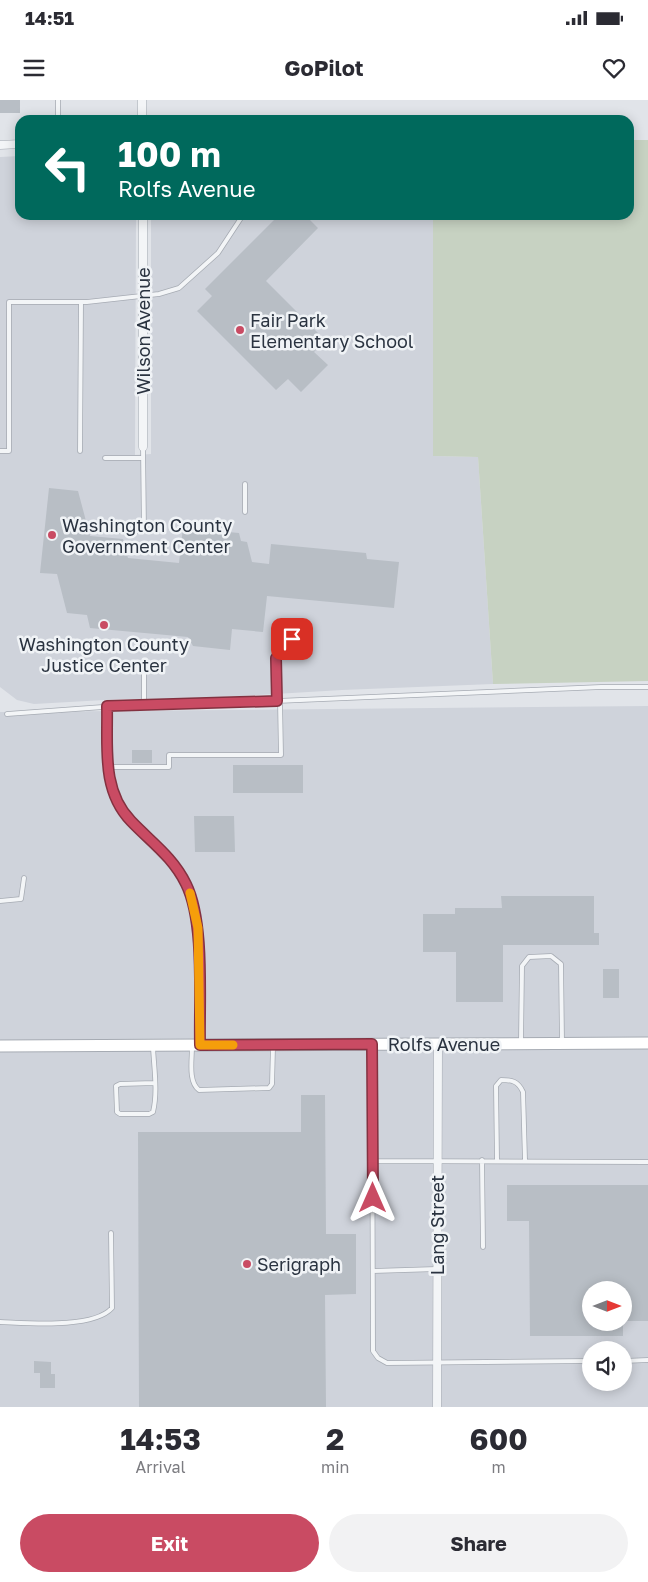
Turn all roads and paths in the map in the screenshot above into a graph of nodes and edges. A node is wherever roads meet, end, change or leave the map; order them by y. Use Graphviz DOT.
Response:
graph roads {
  1 [pos="58,100"];
  2 [pos="142,100"];
  3 [pos="58,115"];
  4 [pos="142,115"];
  5 [pos="0,144"];
  6 [pos="15,144"];
  7 [pos="142,220"];
  8 [pos="240,220"];
  9 [pos="143,296"];
  10 [pos="81,302"];
  11 [pos="143,447"];
  12 [pos="0,451"];
  13 [pos="80,451"];
  14 [pos="105,458"];
  15 [pos="143,458"];
  16 [pos="245,484"];
  17 [pos="245,512"];
  18 [pos="105,531"];
  19 [pos="305,625"];
  20 [pos="144,663"];
  21 [pos="648,687"];
  22 [pos="278,701"];
  23 [pos="144,704"];
  24 [pos="107,706"];
  25 [pos="7,714"];
  26 [pos="108,767"];
  27 [pos="24,878"];
  28 [pos="0,901"];
  29 [pos="438,1043"];
  30 [pos="648,1043"];
  31 [pos="273,1044"];
  32 [pos="372,1044"];
  33 [pos="521,1044"];
  34 [pos="562,1044"];
  35 [pos="153,1045"];
  36 [pos="196,1045"];
  37 [pos="0,1046"];
  38 [pos="154,1083"];
  39 [pos="437,1160"];
  40 [pos="482,1160"];
  41 [pos="498,1160"];
  42 [pos="525,1160"];
  43 [pos="373,1161"];
  44 [pos="648,1162"];
  45 [pos="111,1233"];
  46 [pos="483,1247"];
  47 [pos="437,1269"];
  48 [pos="373,1271"];
  49 [pos="0,1322"];
  50 [pos="648,1360"];
  51 [pos="582,1361"];
  52 [pos="632,1361"];
  53 [pos="437,1362"];
  54 [pos="437,1407"];
  1 -- 3 [label="lane"];
  2 -- 4 [label="street"];
  5 -- 6 [label="street"];
  7 -- 9 [label="street, Wilson Avenue"];
  8 -- 9 [label="lane"];
  9 -- 10 [label="lane"];
  9 -- 11 [label="street, Wilson Avenue"];
  10 -- 12 [label="lane"];
  10 -- 13 [label="lane"];
  11 -- 15 [label="lane"];
  14 -- 15 [label="lane"];
  15 -- 18 [label="lane"];
  16 -- 17 [label="lane"];
  19 -- 22 [label="lane"];
  20 -- 23 [label="lane"];
  21 -- 22 [label="lane"];
  22 -- 23 [label="lane"];
  22 -- 26 [label="lane"];
  23 -- 24 [label="lane"];
  24 -- 25 [label="lane"];
  24 -- 26 [label="lane"];
  26 -- 36 [label="lane"];
  27 -- 28 [label="lane"];
  29 -- 32 [label="street, Rolfs Avenue"];
  29 -- 33 [label="street, Rolfs Avenue"];
  29 -- 39 [label="street, Lang Street"];
  30 -- 34 [label="street, Rolfs Avenue"];
  31 -- 32 [label="street, Rolfs Avenue"];
  31 -- 36 [label="street, Rolfs Avenue"];
  31 -- 36 [label="lane"];
  32 -- 43 [label="lane"];
  33 -- 34 [label="street, Rolfs Avenue"];
  33 -- 34 [label="lane"];
  35 -- 36 [label="street, Rolfs Avenue"];
  35 -- 37 [label="street, Rolfs Avenue"];
  35 -- 38 [label="lane"];
  38 -- 38 [label="lane"];
  39 -- 40 [label="lane"];
  39 -- 43 [label="lane"];
  39 -- 47 [label="street, Lang Street"];
  40 -- 41 [label="lane"];
  40 -- 46 [label="lane"];
  41 -- 42 [label="lane"];
  41 -- 42 [label="lane"];
  42 -- 44 [label="lane"];
  43 -- 48 [label="lane"];
  45 -- 49 [label="lane"];
  47 -- 48 [label="lane"];
  47 -- 53 [label="street, Lang Street"];
  48 -- 53 [label="lane"];
  50 -- 52 [label="lane"];
  51 -- 53 [label="lane"];
  53 -- 54 [label="street, Lang Street"];
}
